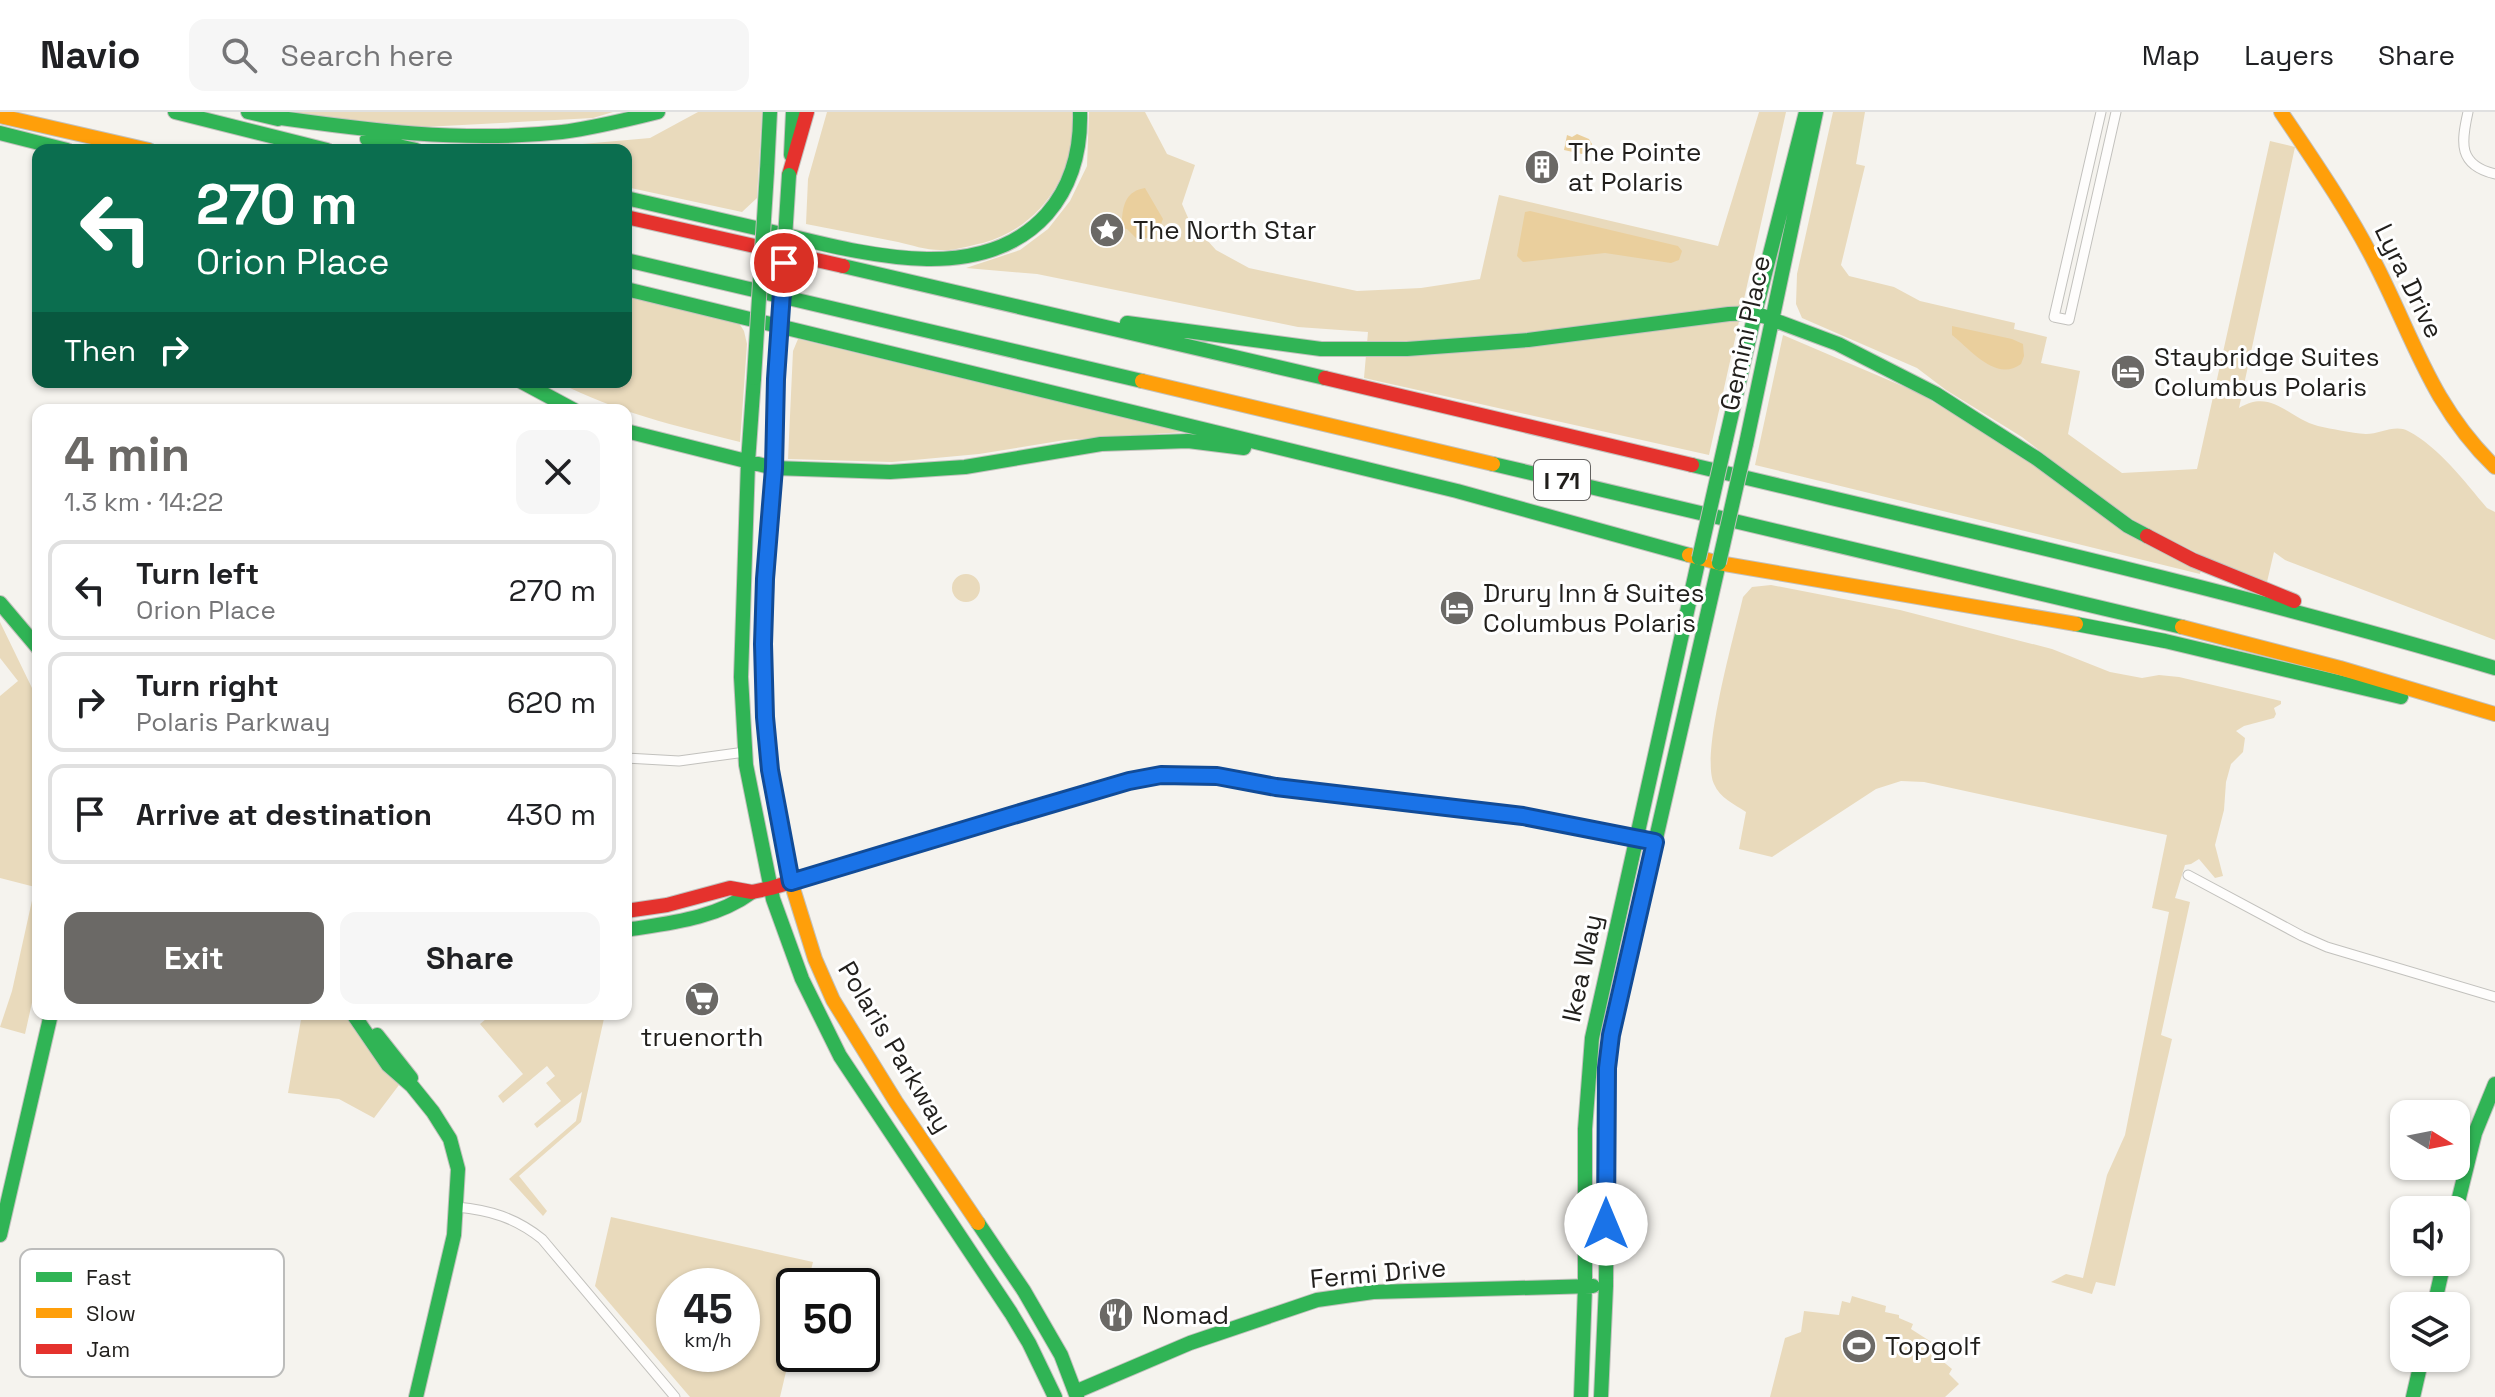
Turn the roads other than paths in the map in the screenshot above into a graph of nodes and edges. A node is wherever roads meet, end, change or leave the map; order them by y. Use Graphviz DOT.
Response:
graph roads {
  1 [pos="175,112"];
  2 [pos="248,112"];
  3 [pos="658,112"];
  4 [pos="770,112"];
  5 [pos="793,112"];
  6 [pos="807,112"];
  7 [pos="1080,112"];
  8 [pos="1806,112"];
  9 [pos="1816,112"];
  10 [pos="2101,112"];
  11 [pos="2116,112"];
  12 [pos="2281,112"];
  13 [pos="2468,112"];
  14 [pos="0,116"];
  15 [pos="267,116"];
  16 [pos="0,133"];
  17 [pos="43,144"];
  18 [pos="123,144"];
  19 [pos="303,144"];
  20 [pos="390,144"];
  21 [pos="2495,174"];
  22 [pos="789,175"];
  23 [pos="632,199"];
  24 [pos="632,218"];
  25 [pos="632,261"];
  26 [pos="632,290"];
  27 [pos="1042,312"];
  28 [pos="1755,313"];
  29 [pos="1773,319"];
  30 [pos="533,388"];
  31 [pos="563,404"];
  32 [pos="632,433"];
  33 [pos="1309,455"];
  34 [pos="748,462"];
  35 [pos="2495,467"];
  36 [pos="774,468"];
  37 [pos="1699,558"];
  38 [pos="1719,563"];
  39 [pos="0,603"];
  40 [pos="2379,634"];
  41 [pos="32,641"];
  42 [pos="2495,668"];
  43 [pos="2495,714"];
  44 [pos="2495,721"];
  45 [pos="745,752"];
  46 [pos="632,758"];
  47 [pos="1635,838"];
  48 [pos="1655,842"];
  49 [pos="2188,875"];
  50 [pos="791,882"];
  51 [pos="771,888"];
  52 [pos="752,892"];
  53 [pos="632,910"];
  54 [pos="632,929"];
  55 [pos="2495,997"];
  56 [pos="50,1020"];
  57 [pos="357,1020"];
  58 [pos="368,1020"];
  59 [pos="2495,1084"];
  60 [pos="412,1086"];
  61 [pos="2459,1196"];
  62 [pos="457,1207"];
  63 [pos="0,1235"];
  64 [pos="1606,1286"];
  65 [pos="1585,1287"];
  66 [pos="2419,1372"];
  67 [pos="1076,1394"];
  68 [pos="407,1397"];
  69 [pos="416,1397"];
  70 [pos="675,1397"];
  71 [pos="1055,1397"];
  72 [pos="1581,1397"];
  73 [pos="1601,1397"];
  74 [pos="2413,1397"];
  1 -- 19 [label="main road"];
  2 -- 15 [label="main road"];
  3 -- 15 [label="main road"];
  4 -- 34 [label="main road, Polaris Parkway, bridge"];
  5 -- 22 [label="main road, Polaris Parkway"];
  6 -- 22 [label="main road"];
  7 -- 23 [label="main road"];
  8 -- 28 [label="main road, Gemini Place"];
  9 -- 29 [label="main road, Gemini Place"];
  10 -- 11 [label="street"];
  12 -- 35 [label="main road, Lyra Drive"];
  13 -- 21 [label="street"];
  14 -- 18 [label="main road"];
  15 -- 20 [label="main road"];
  16 -- 17 [label="main road"];
  22 -- 36 [label="main road, Polaris Parkway, bridge"];
  24 -- 27 [label="main road, I 71"];
  25 -- 43 [label="main road, I 71"];
  26 -- 33 [label="main road"];
  27 -- 28 [label="main road"];
  27 -- 40 [label="main road, I 71"];
  28 -- 29 [label="main road"];
  28 -- 37 [label="main road, Gemini Place, bridge"];
  29 -- 38 [label="main road, Gemini Place, bridge"];
  29 -- 40 [label="main road"];
  30 -- 31 [label="main road"];
  32 -- 34 [label="main road"];
  33 -- 36 [label="main road"];
  33 -- 37 [label="main road"];
  34 -- 36 [label="main road"];
  34 -- 45 [label="main road, Polaris Parkway"];
  36 -- 50 [label="main road, Polaris Parkway"];
  37 -- 38 [label="main road"];
  37 -- 47 [label="main road, Ikea Way"];
  38 -- 44 [label="main road"];
  38 -- 48 [label="main road, Ikea Way"];
  39 -- 41 [label="main road"];
  40 -- 42 [label="main road, I 71"];
  45 -- 46 [label="street"];
  45 -- 51 [label="main road, Polaris Parkway"];
  47 -- 48 [label="main road"];
  47 -- 50 [label="main road"];
  47 -- 65 [label="main road, Ikea Way"];
  48 -- 64 [label="main road, Ikea Way"];
  49 -- 55 [label="street"];
  50 -- 51 [label="main road"];
  50 -- 67 [label="main road, Polaris Parkway"];
  51 -- 52 [label="main road"];
  51 -- 71 [label="main road, Polaris Parkway"];
  52 -- 53 [label="main road"];
  52 -- 54 [label="main road"];
  56 -- 63 [label="main road"];
  57 -- 60 [label="main road"];
  58 -- 60 [label="main road"];
  59 -- 61 [label="main road"];
  60 -- 62 [label="main road"];
  62 -- 68 [label="main road"];
  62 -- 69 [label="main road"];
  62 -- 70 [label="street"];
  64 -- 65 [label="main road, Fermi Drive"];
  64 -- 73 [label="main road, Ikea Way"];
  65 -- 67 [label="main road, Fermi Drive"];
  65 -- 72 [label="main road, Ikea Way"];
  66 -- 74 [label="main road"];
}
